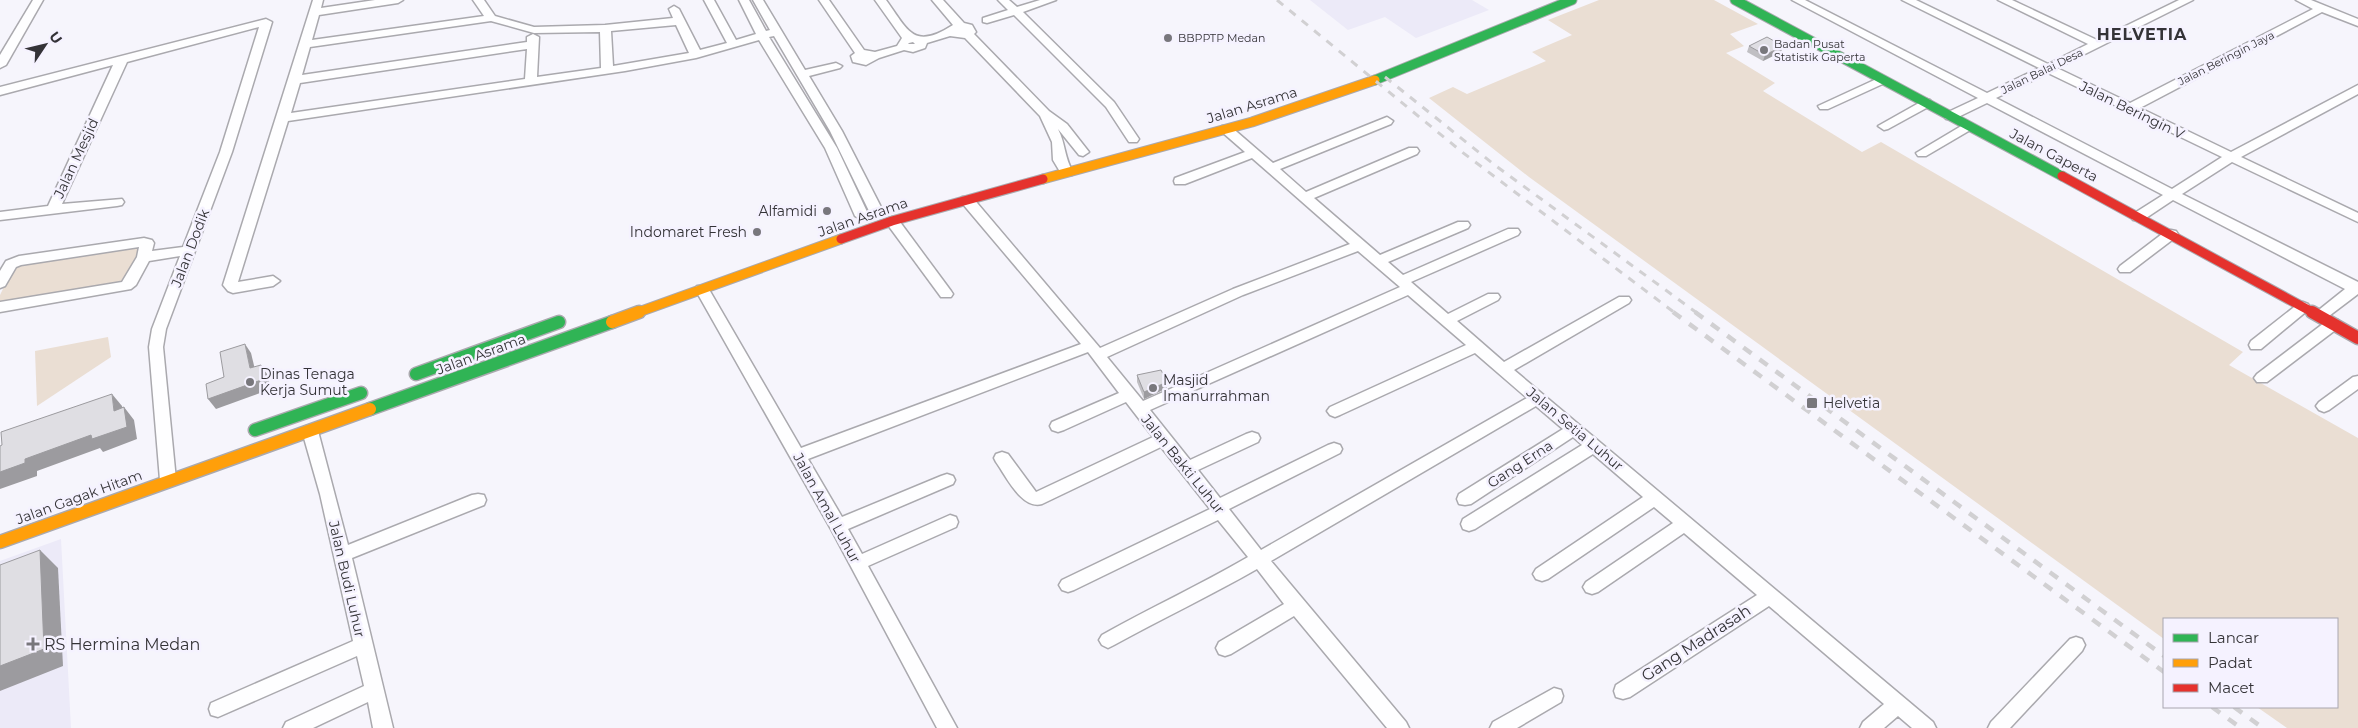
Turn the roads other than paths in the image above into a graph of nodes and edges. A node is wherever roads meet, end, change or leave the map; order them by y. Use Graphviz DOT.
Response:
graph roads {
  1 [pos="38,0"];
  2 [pos="398,0"];
  3 [pos="478,0"];
  4 [pos="710,0"];
  5 [pos="744,0"];
  6 [pos="758,0"];
  7 [pos="824,0"];
  8 [pos="880,0"];
  9 [pos="937,0"];
  10 [pos="1003,0"];
  11 [pos="1051,0"];
  12 [pos="1542,0"];
  13 [pos="1572,0"];
  14 [pos="1735,0"];
  15 [pos="1797,0"];
  16 [pos="1907,0"];
  17 [pos="2003,0"];
  18 [pos="2188,0"];
  19 [pos="2302,0"];
  20 [pos="317,6"];
  21 [pos="2322,8"];
  22 [pos="674,9"];
  23 [pos="1016,11"];
  24 [pos="491,18"];
  25 [pos="987,20"];
  26 [pos="680,21"];
  27 [pos="2358,23"];
  28 [pos="606,28"];
  29 [pos="534,30"];
  30 [pos="960,30"];
  31 [pos="775,32"];
  32 [pos="762,36"];
  33 [pos="730,40"];
  34 [pos="907,43"];
  35 [pos="306,44"];
  36 [pos="2097,44"];
  37 [pos="533,45"];
  38 [pos="696,55"];
  39 [pos="122,59"];
  40 [pos="0,65"];
  41 [pos="836,66"];
  42 [pos="2047,68"];
  43 [pos="607,70"];
  44 [pos="801,74"];
  45 [pos="295,80"];
  46 [pos="1883,80"];
  47 [pos="531,81"];
  48 [pos="2358,89"];
  49 [pos="0,91"];
  50 [pos="1287,97"];
  51 [pos="1985,98"];
  52 [pos="1926,103"];
  53 [pos="1824,106"];
  54 [pos="2130,108"];
  55 [pos="1044,114"];
  56 [pos="1950,116"];
  57 [pos="282,118"];
  58 [pos="1387,121"];
  59 [pos="1884,126"];
  60 [pos="1968,126"];
  61 [pos="1226,128"];
  62 [pos="1134,135"];
  63 [pos="1072,138"];
  64 [pos="1058,142"];
  65 [pos="1117,143"];
  66 [pos="844,146"];
  67 [pos="831,148"];
  68 [pos="1088,151"];
  69 [pos="1414,151"];
  70 [pos="1254,153"];
  71 [pos="1922,153"];
  72 [pos="2232,157"];
  73 [pos="1054,161"];
  74 [pos="1271,168"];
  75 [pos="1067,172"];
  76 [pos="1180,181"];
  77 [pos="2170,195"];
  78 [pos="1304,197"];
  79 [pos="967,200"];
  80 [pos="117,202"];
  81 [pos="53,209"];
  82 [pos="880,210"];
  83 [pos="2356,215"];
  84 [pos="0,216"];
  85 [pos="857,217"];
  86 [pos="2138,217"];
  87 [pos="892,221"];
  88 [pos="1463,225"];
  89 [pos="1513,232"];
  90 [pos="2171,234"];
  91 [pos="1360,244"];
  92 [pos="190,250"];
  93 [pos="144,257"];
  94 [pos="1379,260"];
  95 [pos="2125,269"];
  96 [pos="273,281"];
  97 [pos="0,283"];
  98 [pos="1407,284"];
  99 [pos="2357,288"];
  100 [pos="702,289"];
  101 [pos="946,294"];
  102 [pos="1493,297"];
  103 [pos="1624,300"];
  104 [pos="0,307"];
  105 [pos="2303,307"];
  106 [pos="567,319"];
  107 [pos="1448,320"];
  108 [pos="2326,320"];
  109 [pos="2358,338"];
  110 [pos="2256,345"];
  111 [pos="1478,346"];
  112 [pos="1094,351"];
  113 [pos="1503,369"];
  114 [pos="408,376"];
  115 [pos="2262,378"];
  116 [pos="2358,381"];
  117 [pos="371,389"];
  118 [pos="1128,395"];
  119 [pos="1538,398"];
  120 [pos="2324,406"];
  121 [pos="1139,409"];
  122 [pos="1335,411"];
  123 [pos="1058,426"];
  124 [pos="1574,429"];
  125 [pos="310,431"];
  126 [pos="241,435"];
  127 [pos="1252,438"];
  128 [pos="1163,439"];
  129 [pos="1594,446"];
  130 [pos="1334,450"];
  131 [pos="798,456"];
  132 [pos="1002,458"];
  133 [pos="1187,468"];
  134 [pos="168,480"];
  135 [pos="947,480"];
  136 [pos="1656,497"];
  137 [pos="1465,499"];
  138 [pos="478,500"];
  139 [pos="1220,509"];
  140 [pos="950,522"];
  141 [pos="1685,523"];
  142 [pos="1469,524"];
  143 [pos="838,526"];
  144 [pos="0,542"];
  145 [pos="341,555"];
  146 [pos="1260,558"];
  147 [pos="858,564"];
  148 [pos="1542,574"];
  149 [pos="1068,585"];
  150 [pos="1592,588"];
  151 [pos="1770,596"];
  152 [pos="1296,606"];
  153 [pos="1108,640"];
  154 [pos="363,645"];
  155 [pos="2076,645"];
  156 [pos="1225,648"];
  157 [pos="374,691"];
  158 [pos="1622,691"];
  159 [pos="1554,696"];
  160 [pos="1897,705"];
  161 [pos="218,709"];
  162 [pos="293,728"];
  163 [pos="383,728"];
  164 [pos="947,728"];
  165 [pos="1399,728"];
  166 [pos="1500,728"];
  167 [pos="1870,728"];
  168 [pos="1926,728"];
  169 [pos="1998,728"];
  1 -- 40 [label="street"];
  2 -- 20 [label="street"];
  3 -- 24 [label="street"];
  4 -- 33 [label="street"];
  5 -- 32 [label="street"];
  6 -- 31 [label="street"];
  7 -- 34 [label="street"];
  8 -- 34 [label="street"];
  9 -- 30 [label="street"];
  10 -- 23 [label="street"];
  11 -- 23 [label="street"];
  12 -- 50 [label="main road, Jalan Asrama"];
  13 -- 61 [label="main road, Jalan Asrama"];
  14 -- 46 [label="main road, Jalan Gaperta"];
  15 -- 51 [label="street"];
  16 -- 42 [label="street, Jalan Beringin V"];
  17 -- 36 [label="street"];
  18 -- 36 [label="street, Jalan Balai Desa"];
  19 -- 21 [label="street"];
  20 -- 35 [label="street"];
  21 -- 27 [label="street"];
  21 -- 54 [label="street, Jalan Beringin Jaya"];
  22 -- 26 [label="street"];
  23 -- 25 [label="street"];
  23 -- 62 [label="street"];
  24 -- 29 [label="street"];
  24 -- 35 [label="street"];
  26 -- 28 [label="street"];
  26 -- 38 [label="street"];
  28 -- 29 [label="street"];
  28 -- 43 [label="street"];
  29 -- 37 [label="street"];
  30 -- 34 [label="street"];
  30 -- 55 [label="street"];
  31 -- 32 [label="street"];
  31 -- 44 [label="street"];
  32 -- 38 [label="street"];
  32 -- 67 [label="street"];
  35 -- 45 [label="street"];
  36 -- 42 [label="street, Jalan Balai Desa"];
  37 -- 45 [label="street"];
  37 -- 47 [label="street"];
  38 -- 43 [label="street"];
  39 -- 49 [label="street"];
  39 -- 81 [label="street, Jalan Mesjid"];
  39 -- 92 [label="street, Jalan Dodik"];
  41 -- 44 [label="street"];
  42 -- 51 [label="street, Jalan Balai Desa"];
  42 -- 54 [label="street, Jalan Beringin V"];
  43 -- 47 [label="street"];
  44 -- 66 [label="street"];
  45 -- 57 [label="street"];
  46 -- 52 [label="main road, Jalan Gaperta"];
  46 -- 53 [label="street"];
  47 -- 57 [label="street"];
  48 -- 72 [label="street"];
  51 -- 56 [label="street, Jalan Balai Desa"];
  51 -- 77 [label="street"];
  52 -- 56 [label="main road, Jalan Gaperta"];
  52 -- 59 [label="street"];
  54 -- 72 [label="street, Jalan Beringin V"];
  55 -- 63 [label="street"];
  55 -- 64 [label="street"];
  56 -- 60 [label="main road, Jalan Gaperta"];
  57 -- 96 [label="street"];
  58 -- 74 [label="street"];
  60 -- 71 [label="street"];
  60 -- 86 [label="main road, Jalan Gaperta"];
  61 -- 70 [label="street, Jalan Setia Luhur"];
  61 -- 75 [label="main road, Jalan Asrama"];
  62 -- 65 [label="main road"];
  63 -- 64 [label="street"];
  63 -- 68 [label="street"];
  64 -- 73 [label="street"];
  66 -- 67 [label="street"];
  66 -- 82 [label="street"];
  67 -- 85 [label="street"];
  68 -- 73 [label="main road"];
  69 -- 78 [label="street"];
  70 -- 74 [label="street, Jalan Setia Luhur"];
  70 -- 76 [label="street"];
  72 -- 77 [label="street"];
  72 -- 83 [label="street, Jalan Beringin V"];
  73 -- 75 [label="street"];
  74 -- 78 [label="street, Jalan Setia Luhur"];
  75 -- 79 [label="main road, Jalan Asrama"];
  77 -- 86 [label="street"];
  77 -- 99 [label="street"];
  78 -- 91 [label="street, Jalan Setia Luhur"];
  79 -- 87 [label="main road, Jalan Asrama"];
  79 -- 112 [label="street, Jalan Bakti Luhur"];
  80 -- 81 [label="street"];
  81 -- 84 [label="street, Jalan Mesjid"];
  82 -- 85 [label="main road, Jalan Asrama"];
  86 -- 90 [label="main road, Jalan Gaperta"];
  87 -- 100 [label="main road, Jalan Asrama"];
  87 -- 101 [label="street"];
  88 -- 94 [label="street"];
  89 -- 98 [label="street"];
  90 -- 95 [label="street"];
  90 -- 105 [label="main road, Jalan Gaperta"];
  91 -- 94 [label="street, Jalan Setia Luhur"];
  91 -- 112 [label="street"];
  92 -- 93 [label="street"];
  92 -- 134 [label="street, Jalan Dodik"];
  93 -- 97 [label="street"];
  93 -- 104 [label="street"];
  94 -- 98 [label="street, Jalan Setia Luhur"];
  98 -- 107 [label="street, Jalan Setia Luhur"];
  98 -- 121 [label="street"];
  99 -- 108 [label="street"];
  100 -- 125 [label="main road, Jalan Asrama"];
  100 -- 131 [label="street, Jalan Amal Luhur"];
  102 -- 107 [label="street"];
  103 -- 113 [label="street"];
  105 -- 108 [label="main road, Jalan Gaperta"];
  105 -- 110 [label="street"];
  106 -- 114 [label="main road, Jalan Asrama"];
  107 -- 111 [label="street, Jalan Setia Luhur"];
  108 -- 109 [label="main road, Jalan Gaperta"];
  108 -- 115 [label="street"];
  111 -- 113 [label="street, Jalan Setia Luhur"];
  111 -- 122 [label="street"];
  112 -- 118 [label="street, Jalan Bakti Luhur"];
  112 -- 131 [label="street"];
  113 -- 119 [label="street, Jalan Setia Luhur"];
  116 -- 120 [label="street"];
  117 -- 126 [label="main road"];
  118 -- 121 [label="street, Jalan Bakti Luhur"];
  118 -- 123 [label="street"];
  119 -- 124 [label="street, Jalan Setia Luhur"];
  119 -- 146 [label="street"];
  121 -- 128 [label="street, Jalan Bakti Luhur"];
  124 -- 129 [label="street, Jalan Setia Luhur"];
  124 -- 137 [label="street, Gang Erna"];
  125 -- 134 [label="main road, Jalan Asrama"];
  125 -- 145 [label="street, Jalan Budi Luhur"];
  127 -- 133 [label="street"];
  128 -- 132 [label="street"];
  128 -- 133 [label="street, Jalan Bakti Luhur"];
  129 -- 136 [label="street, Jalan Setia Luhur"];
  129 -- 142 [label="street"];
  130 -- 139 [label="street"];
  131 -- 143 [label="street, Jalan Amal Luhur"];
  133 -- 139 [label="street, Jalan Bakti Luhur"];
  134 -- 144 [label="main road, Jalan Gagak Hitam"];
  135 -- 143 [label="street"];
  136 -- 141 [label="street, Jalan Setia Luhur"];
  136 -- 148 [label="street"];
  138 -- 145 [label="street"];
  139 -- 146 [label="street, Jalan Bakti Luhur"];
  139 -- 149 [label="street"];
  140 -- 147 [label="street"];
  141 -- 150 [label="street"];
  141 -- 151 [label="street, Jalan Setia Luhur"];
  143 -- 147 [label="street, Jalan Amal Luhur"];
  145 -- 154 [label="street, Jalan Budi Luhur"];
  146 -- 152 [label="street, Jalan Bakti Luhur"];
  146 -- 153 [label="street"];
  147 -- 164 [label="street, Jalan Amal Luhur"];
  151 -- 158 [label="street, Gang Madrasah"];
  151 -- 160 [label="street, Jalan Setia Luhur"];
  152 -- 156 [label="street"];
  152 -- 165 [label="street, Jalan Bakti Luhur"];
  154 -- 157 [label="street, Jalan Budi Luhur"];
  154 -- 161 [label="street"];
  155 -- 169 [label="street"];
  157 -- 162 [label="street"];
  157 -- 163 [label="street, Jalan Budi Luhur"];
  159 -- 166 [label="street"];
  160 -- 167 [label="street"];
  160 -- 168 [label="street, Jalan Setia Luhur"];
}
